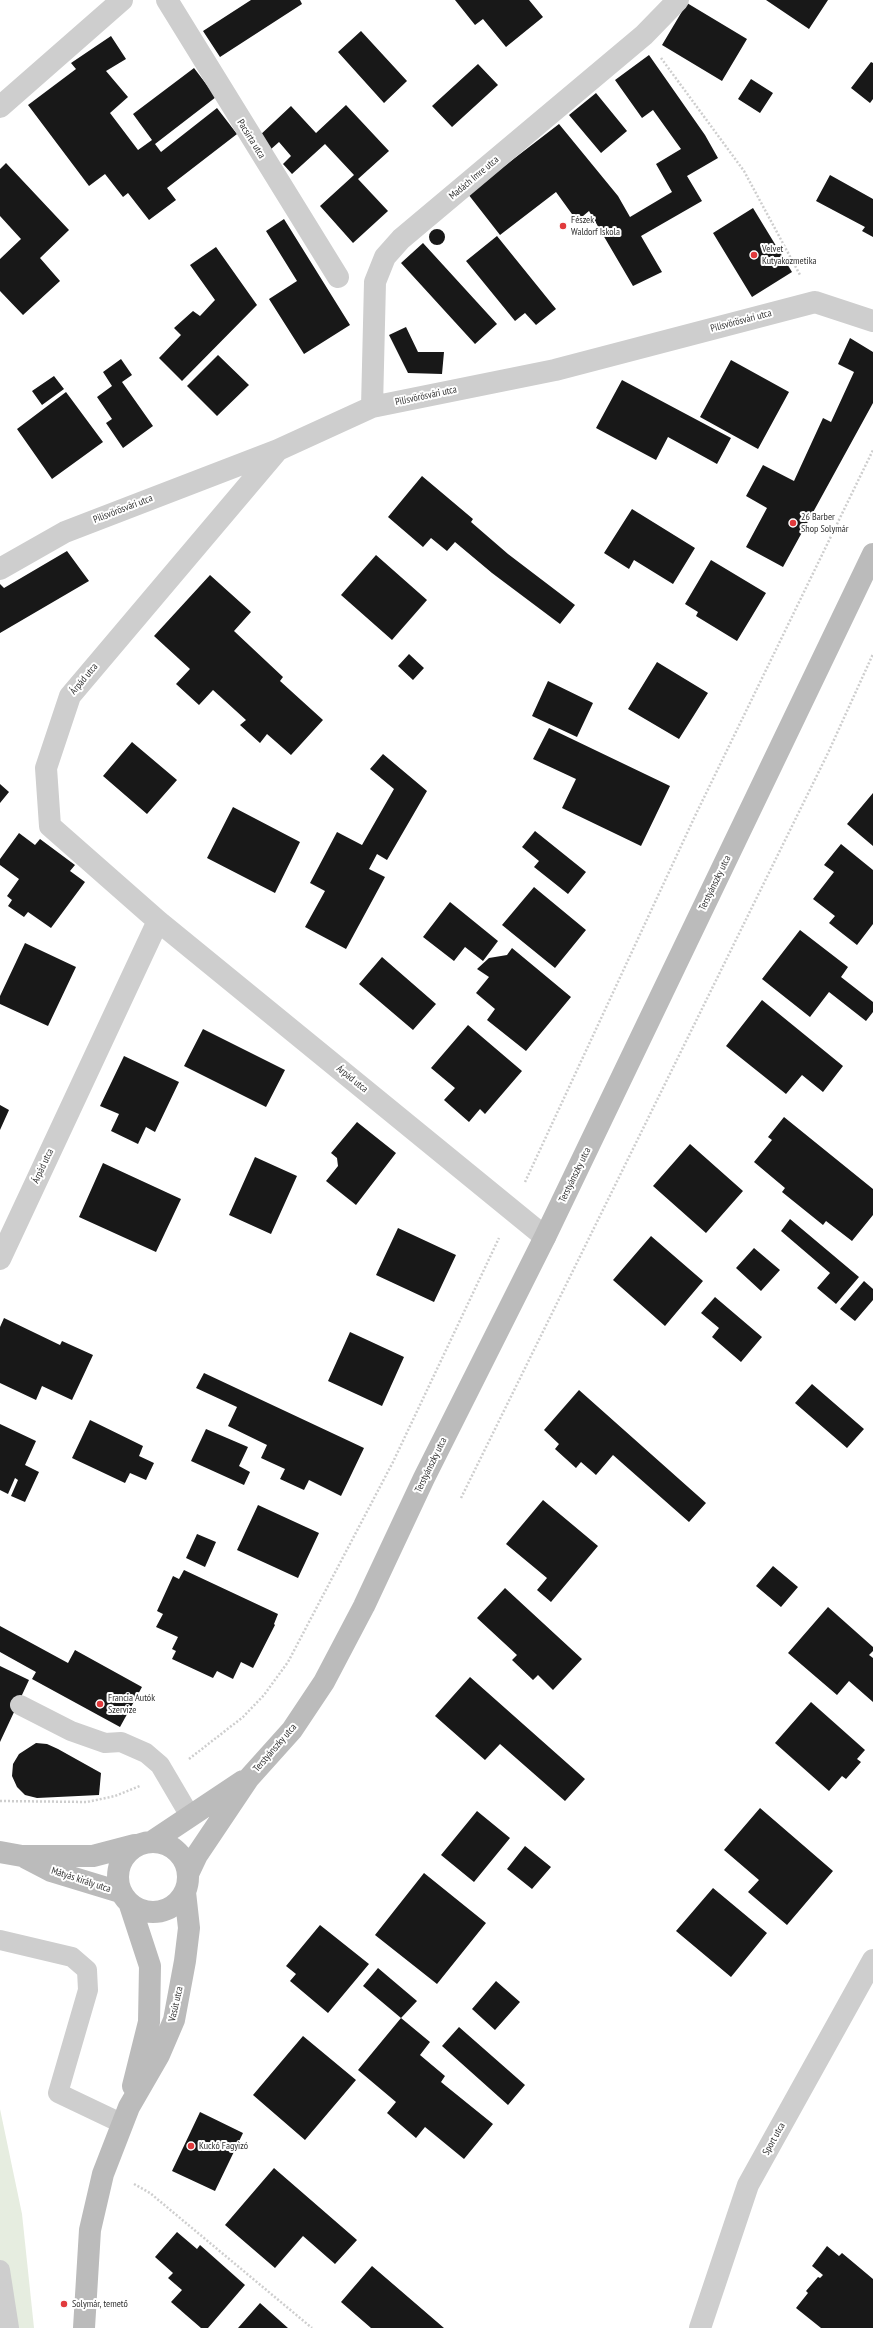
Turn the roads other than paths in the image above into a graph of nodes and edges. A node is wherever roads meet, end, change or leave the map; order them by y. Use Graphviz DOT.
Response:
graph roads {
  1 [pos="122,0"];
  2 [pos="167,0"];
  3 [pos="678,0"];
  4 [pos="0,107"];
  5 [pos="338,277"];
  6 [pos="873,321"];
  7 [pos="372,408"];
  8 [pos="278,450"];
  9 [pos="873,554"];
  10 [pos="0,569"];
  11 [pos="158,921"];
  12 [pos="545,1237"];
  13 [pos="0,1259"];
  14 [pos="20,1705"];
  15 [pos="248,1779"];
  16 [pos="190,1816"];
  17 [pos="144,1843"];
  18 [pos="0,1852"];
  19 [pos="22,1856"];
  20 [pos="187,1883"];
  21 [pos="125,1898"];
  22 [pos="0,1940"];
  23 [pos="873,1960"];
  24 [pos="125,2115"];
  25 [pos="0,2276"];
  26 [pos="8,2328"];
  27 [pos="84,2328"];
  28 [pos="700,2328"];
  1 -- 4 [label="street"];
  2 -- 5 [label="street, Pacsirta utca"];
  3 -- 7 [label="street, Madách Imre utca"];
  6 -- 7 [label="street, Pilisvörösvári utca"];
  7 -- 8 [label="street, Pilisvörösvári utca"];
  8 -- 10 [label="street, Pilisvörösvári utca"];
  8 -- 11 [label="street, Árpád utca"];
  9 -- 12 [label="main road, Terstyánszky utca"];
  11 -- 12 [label="street, Árpád utca"];
  11 -- 13 [label="street, Árpád utca"];
  12 -- 15 [label="main road, Terstyánszky utca"];
  14 -- 16 [label="lane"];
  15 -- 16 [label="main road, Terstyánszky utca"];
  15 -- 20 [label="main road, Terstyánszky utca"];
  16 -- 17 [label="main road, Terstyánszky utca"];
  17 -- 19 [label="main road, Mátyás király utca"];
  17 -- 20 [label="main road"];
  17 -- 21 [label="main road"];
  18 -- 19 [label="main road, Mátyás király utca"];
  19 -- 21 [label="main road, Mátyás király utca"];
  20 -- 21 [label="main road"];
  20 -- 24 [label="main road, Vasút utca"];
  21 -- 24 [label="main road, Vasút utca"];
  22 -- 24 [label="lane"];
  23 -- 28 [label="street, Sport utca"];
  24 -- 27 [label="main road, Vasút utca"];
  25 -- 26 [label="lane"];
}
